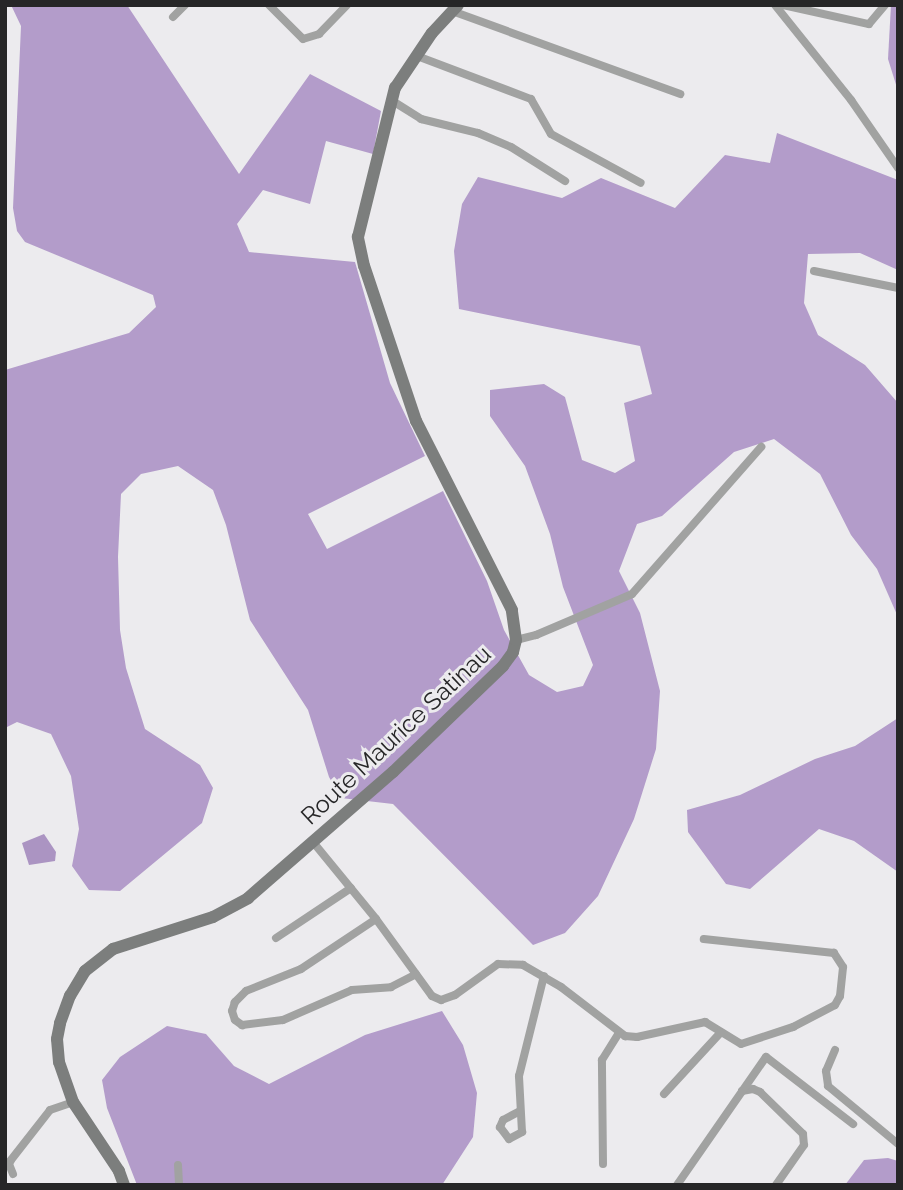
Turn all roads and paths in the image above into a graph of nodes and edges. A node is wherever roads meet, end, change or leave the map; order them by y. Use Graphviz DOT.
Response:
graph roads {
  1 [pos="186,5"];
  2 [pos="269,5"];
  3 [pos="347,5"];
  4 [pos="774,5"];
  5 [pos="783,5"];
  6 [pos="885,5"];
  7 [pos="455,8"];
  8 [pos="173,17"];
  9 [pos="417,56"];
  10 [pos="680,94"];
  11 [pos="391,100"];
  12 [pos="898,168"];
  13 [pos="565,181"];
  14 [pos="641,183"];
  15 [pos="814,271"];
  16 [pos="898,288"];
  17 [pos="761,447"];
  18 [pos="516,640"];
  19 [pos="313,842"];
  20 [pos="351,888"];
  21 [pos="376,919"];
  22 [pos="276,938"];
  23 [pos="704,939"];
  24 [pos="416,974"];
  25 [pos="544,976"];
  26 [pos="721,1032"];
  27 [pos="619,1033"];
  28 [pos="835,1050"];
  29 [pos="742,1091"];
  30 [pos="664,1094"];
  31 [pos="73,1102"];
  32 [pos="520,1111"];
  33 [pos="853,1124"];
  34 [pos="898,1144"];
  35 [pos="603,1164"];
  36 [pos="178,1165"];
  37 [pos="13,1174"];
  38 [pos="124,1185"];
  39 [pos="178,1185"];
  40 [pos="677,1185"];
  41 [pos="776,1185"];
  1 -- 8 [label="street"];
  2 -- 3 [label="street"];
  4 -- 12 [label="street"];
  5 -- 6 [label="street"];
  7 -- 9 [label="main road, Route Maurice Satinau"];
  7 -- 10 [label="street"];
  9 -- 11 [label="main road, Route Maurice Satinau"];
  9 -- 14 [label="street"];
  11 -- 13 [label="street"];
  11 -- 18 [label="main road, Route Maurice Satinau"];
  15 -- 16 [label="street"];
  17 -- 18 [label="street"];
  18 -- 19 [label="main road, Route Maurice Satinau"];
  19 -- 20 [label="street"];
  19 -- 31 [label="main road, Route Maurice Satinau"];
  20 -- 21 [label="street"];
  20 -- 22 [label="street"];
  21 -- 24 [label="street"];
  21 -- 24 [label="street"];
  23 -- 26 [label="street"];
  24 -- 25 [label="street"];
  25 -- 27 [label="street"];
  25 -- 32 [label="street"];
  26 -- 27 [label="street"];
  26 -- 30 [label="street"];
  27 -- 35 [label="street"];
  28 -- 34 [label="street"];
  29 -- 33 [label="street"];
  29 -- 40 [label="street"];
  29 -- 41 [label="street"];
  31 -- 37 [label="street"];
  31 -- 38 [label="main road, Route Maurice Satinau"];
  36 -- 39 [label="street"];
}
